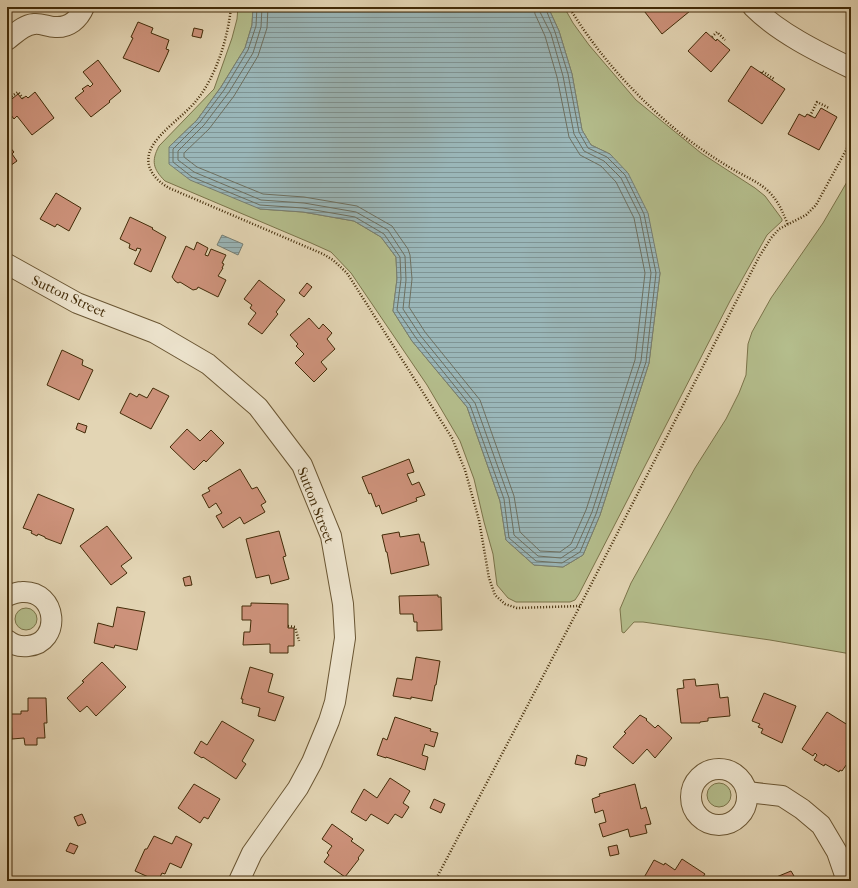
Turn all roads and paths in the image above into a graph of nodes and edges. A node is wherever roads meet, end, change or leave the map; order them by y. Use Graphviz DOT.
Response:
graph roads {
  1 [pos="31,7"];
  2 [pos="84,7"];
  3 [pos="231,7"];
  4 [pos="569,7"];
  5 [pos="753,7"];
  6 [pos="25,26"];
  7 [pos="712,37"];
  8 [pos="7,40"];
  9 [pos="725,40"];
  10 [pos="851,68"];
  11 [pos="761,73"];
  12 [pos="774,80"];
  13 [pos="9,98"];
  14 [pos="23,98"];
  15 [pos="829,108"];
  16 [pos="810,116"];
  17 [pos="851,141"];
  18 [pos="788,225"];
  19 [pos="7,264"];
  20 [pos="7,596"];
  21 [pos="580,606"];
  22 [pos="288,626"];
  23 [pos="7,640"];
  24 [pos="299,641"];
  25 [pos="747,792"];
  26 [pos="239,881"];
  27 [pos="435,881"];
  28 [pos="847,881"];
  1 -- 6 [label="street"];
  2 -- 6 [label="street"];
  3 -- 21 [label="path"];
  4 -- 18 [label="path"];
  5 -- 10 [label="street"];
  6 -- 8 [label="street"];
  7 -- 9 [label="path"];
  11 -- 12 [label="path"];
  13 -- 14 [label="path"];
  15 -- 16 [label="path"];
  17 -- 18 [label="path"];
  18 -- 21 [label="path"];
  19 -- 26 [label="street, Sutton Street"];
  20 -- 23 [label="street"];
  21 -- 27 [label="path"];
  22 -- 24 [label="path"];
  25 -- 28 [label="street"];
}
